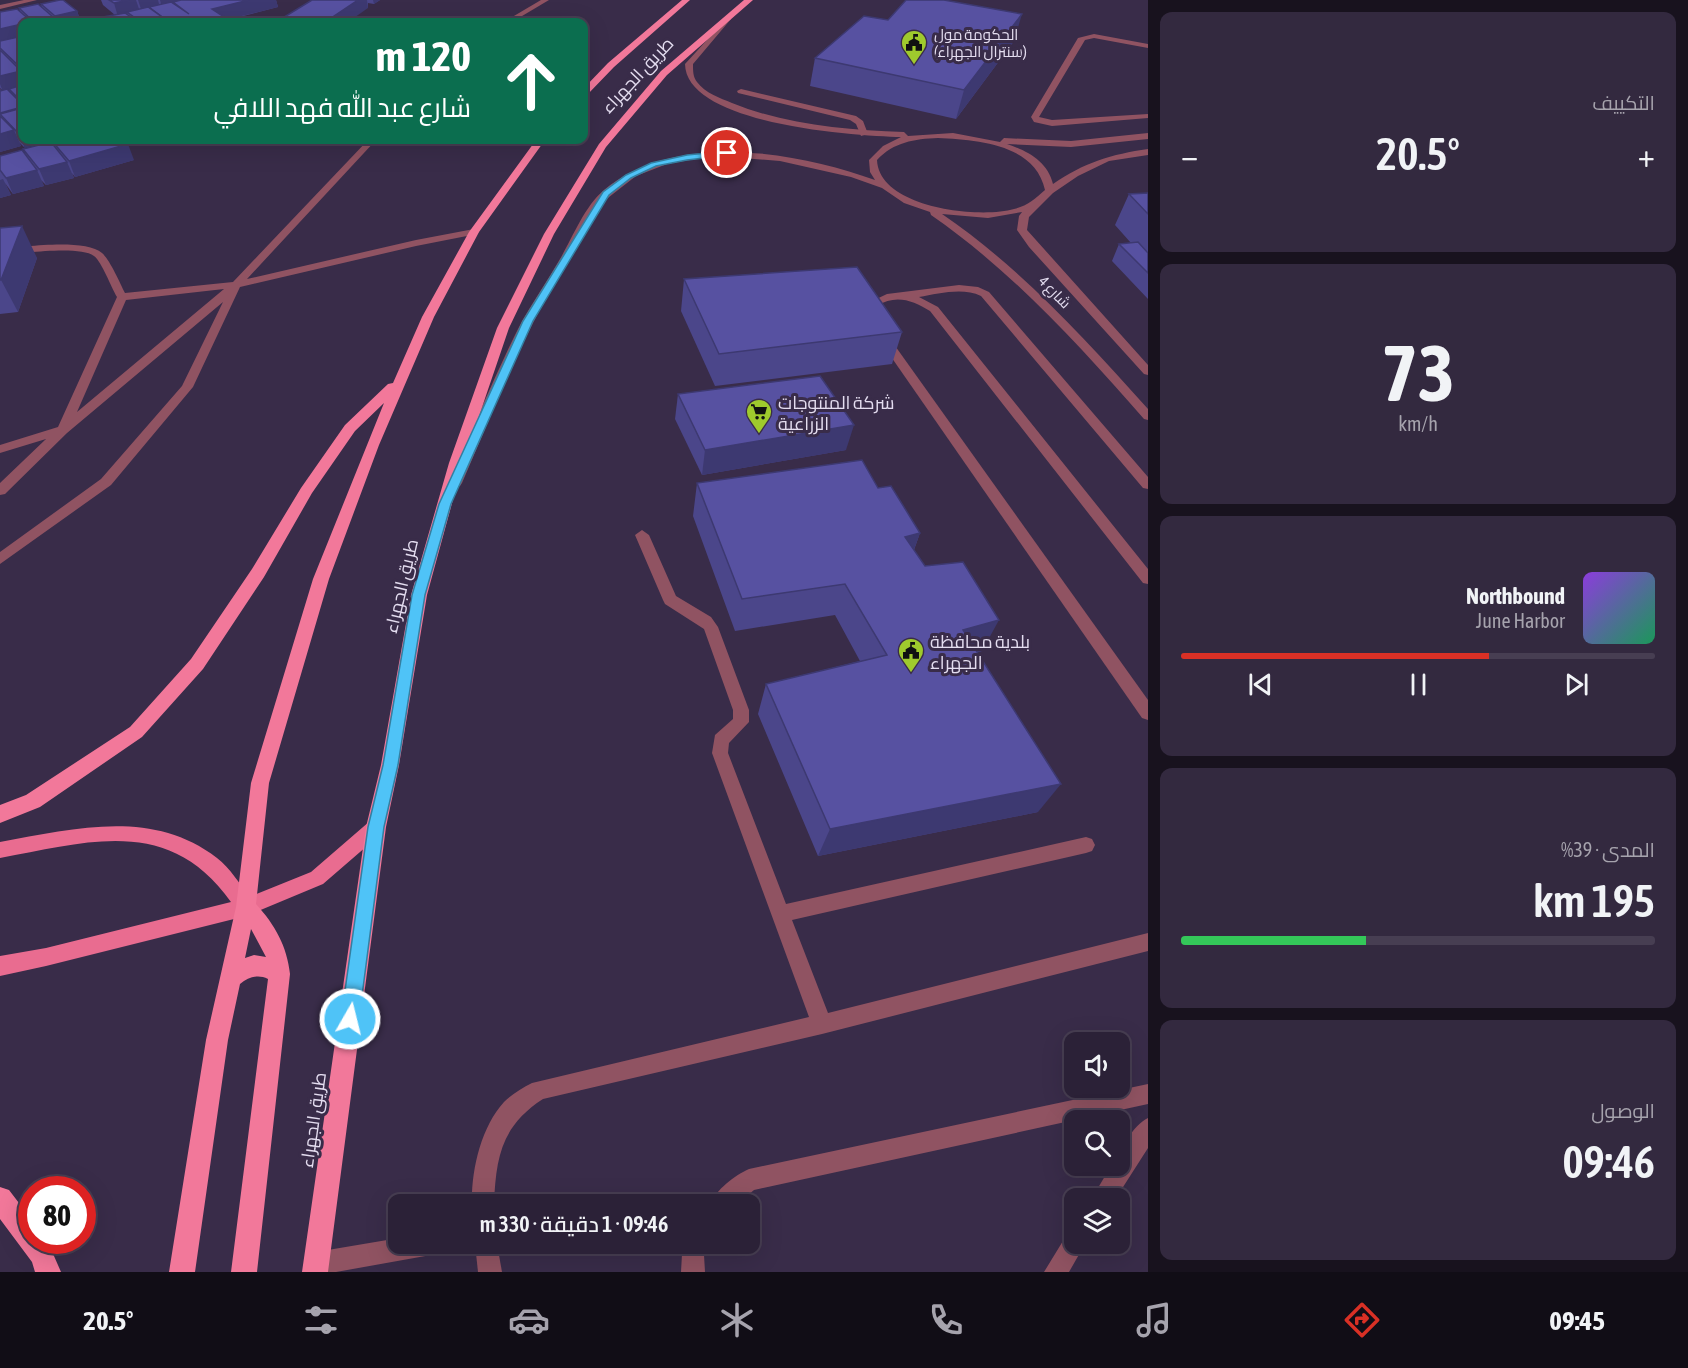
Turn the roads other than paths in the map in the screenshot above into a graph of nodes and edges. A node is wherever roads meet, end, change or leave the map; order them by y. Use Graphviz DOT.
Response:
graph roads {
  1 [pos="34,0"];
  2 [pos="546,0"];
  3 [pos="686,0"];
  4 [pos="749,0"];
  5 [pos="0,7"];
  6 [pos="515,18"];
  7 [pos="729,18"];
  8 [pos="1148,46"];
  9 [pos="588,89"];
  10 [pos="741,91"];
  11 [pos="1148,116"];
  12 [pos="864,134"];
  13 [pos="919,136"];
  14 [pos="1148,136"];
  15 [pos="977,138"];
  16 [pos="368,144"];
  17 [pos="537,144"];
  18 [pos="1148,152"];
  19 [pos="884,186"];
  20 [pos="1050,191"];
  21 [pos="1038,204"];
  22 [pos="924,206"];
  23 [pos="474,232"];
  24 [pos="0,252"];
  25 [pos="236,285"];
  26 [pos="900,296"];
  27 [pos="122,297"];
  28 [pos="1148,372"];
  29 [pos="400,380"];
  30 [pos="1148,416"];
  31 [pos="63,430"];
  32 [pos="0,449"];
  33 [pos="1148,485"];
  34 [pos="0,491"];
  35 [pos="445,504"];
  36 [pos="642,535"];
  37 [pos="0,559"];
  38 [pos="1148,579"];
  39 [pos="1148,713"];
  40 [pos="0,814"];
  41 [pos="376,827"];
  42 [pos="1086,845"];
  43 [pos="0,850"];
  44 [pos="246,907"];
  45 [pos="781,914"];
  46 [pos="1148,942"];
  47 [pos="0,966"];
  48 [pos="279,974"];
  49 [pos="230,978"];
  50 [pos="822,1024"];
  51 [pos="1148,1094"];
  52 [pos="1148,1129"];
  53 [pos="1110,1188"];
  54 [pos="483,1194"];
  55 [pos="733,1194"];
  56 [pos="0,1199"];
  57 [pos="388,1253"];
  58 [pos="487,1254"];
  59 [pos="693,1254"];
  60 [pos="1068,1254"];
  61 [pos="315,1268"];
  62 [pos="48,1272"];
  63 [pos="182,1272"];
  64 [pos="244,1272"];
  65 [pos="490,1272"];
  66 [pos="693,1272"];
  67 [pos="1056,1272"];
  1 -- 5 [label="street"];
  2 -- 6 [label="street"];
  3 -- 9 [label="highway, طريق الجهراء"];
  4 -- 7 [label="highway, طريق الجهراء"];
  7 -- 12 [label="street"];
  7 -- 35 [label="highway, طريق الجهراء"];
  8 -- 11 [label="street"];
  10 -- 12 [label="street"];
  12 -- 13 [label="street"];
  13 -- 15 [label="street"];
  13 -- 19 [label="street"];
  14 -- 15 [label="street"];
  15 -- 20 [label="street"];
  16 -- 25 [label="street"];
  17 -- 23 [label="highway"];
  18 -- 20 [label="street, شارع 4"];
  19 -- 22 [label="street"];
  19 -- 35 [label="street"];
  20 -- 21 [label="street, شارع 4"];
  21 -- 22 [label="street"];
  21 -- 28 [label="street, شارع 4"];
  22 -- 30 [label="street, شارع 4"];
  23 -- 25 [label="street"];
  23 -- 29 [label="highway"];
  24 -- 27 [label="street"];
  25 -- 27 [label="street"];
  25 -- 31 [label="street"];
  25 -- 37 [label="street"];
  26 -- 33 [label="street"];
  26 -- 38 [label="street"];
  26 -- 39 [label="street"];
  27 -- 31 [label="street"];
  29 -- 40 [label="highway"];
  29 -- 44 [label="highway"];
  31 -- 32 [label="street"];
  31 -- 34 [label="street"];
  35 -- 41 [label="highway, طريق الجهراء"];
  36 -- 45 [label="street"];
  41 -- 44 [label="main road"];
  41 -- 61 [label="highway, طريق الجهراء"];
  42 -- 45 [label="street"];
  43 -- 44 [label="main road"];
  44 -- 47 [label="main road"];
  44 -- 48 [label="highway"];
  44 -- 49 [label="highway"];
  45 -- 50 [label="street"];
  46 -- 50 [label="street"];
  48 -- 49 [label="highway"];
  48 -- 64 [label="highway"];
  49 -- 63 [label="highway"];
  50 -- 54 [label="street"];
  51 -- 55 [label="street"];
  52 -- 53 [label="street"];
  56 -- 62 [label="highway"];
  57 -- 61 [label="street"];
  58 -- 65 [label="street"];
  59 -- 66 [label="street"];
  60 -- 67 [label="street"];
}
